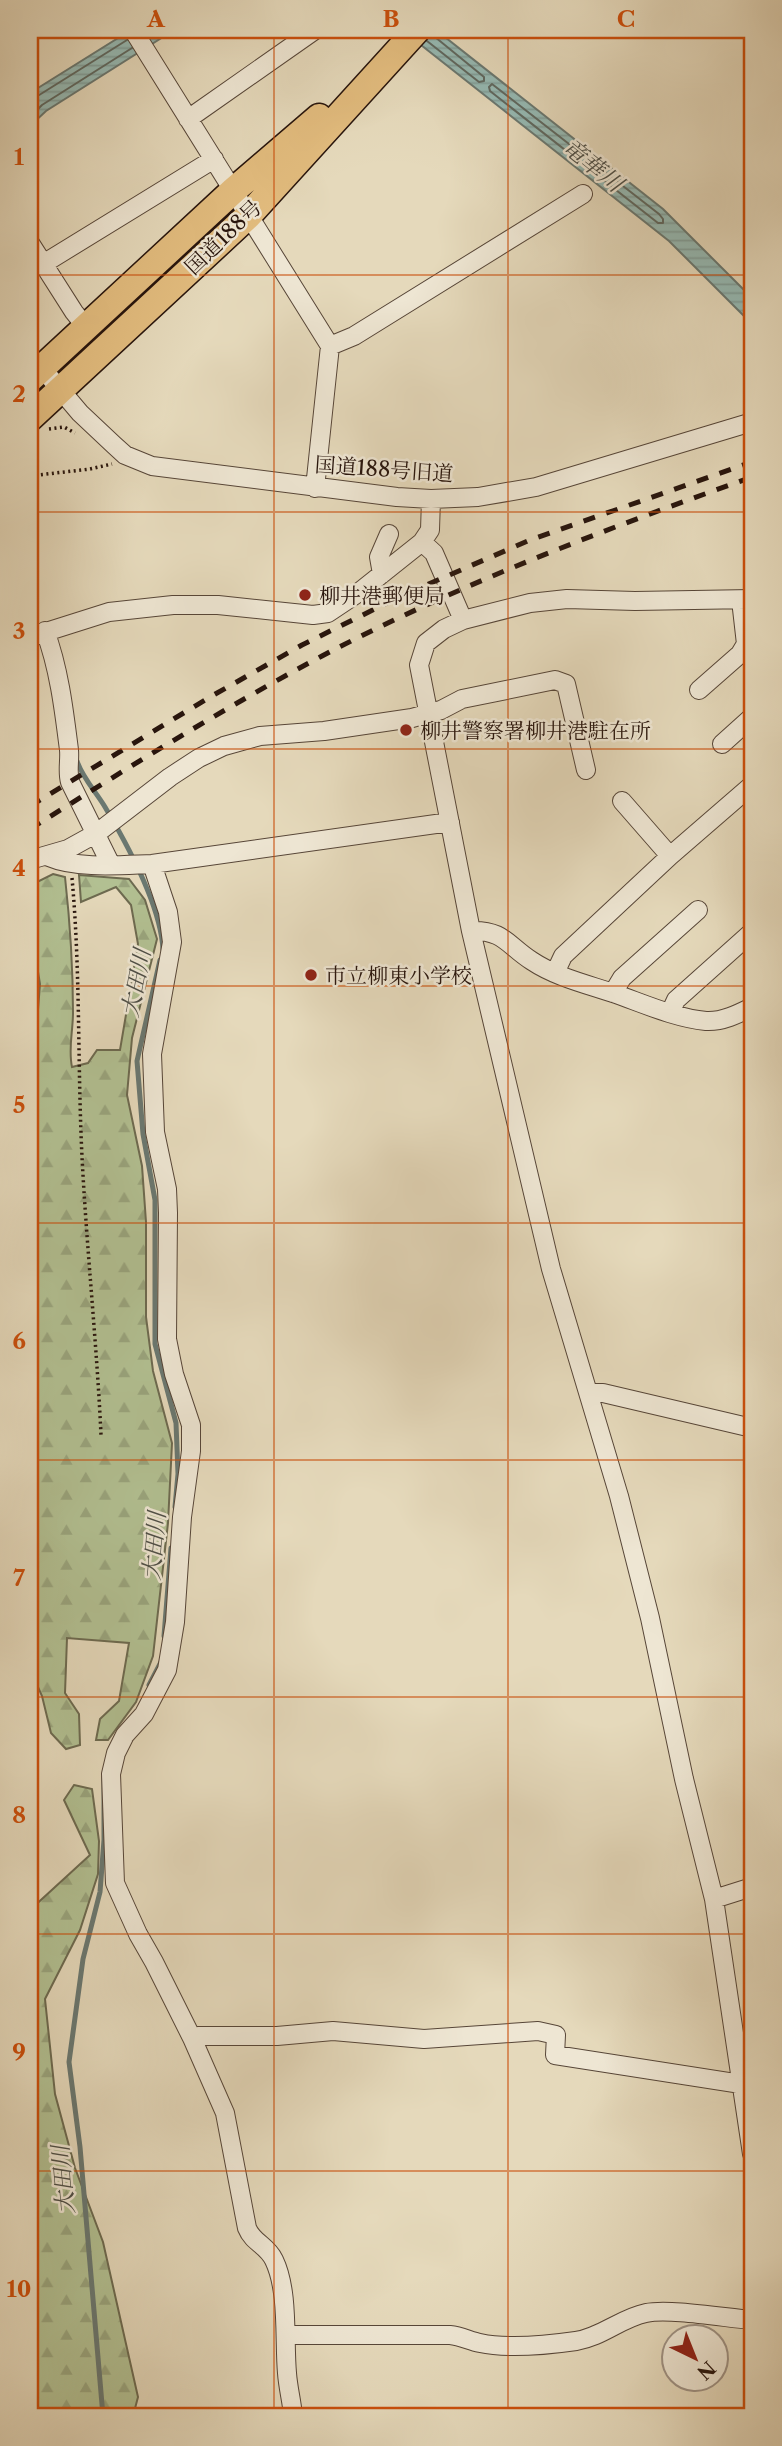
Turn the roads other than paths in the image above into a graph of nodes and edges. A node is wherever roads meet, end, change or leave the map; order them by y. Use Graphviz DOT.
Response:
graph roads {
  1 [pos="133,30"];
  2 [pos="315,30"];
  3 [pos="410,37"];
  4 [pos="188,119"];
  5 [pos="214,159"];
  6 [pos="234,190"];
  7 [pos="583,194"];
  8 [pos="248,216"];
  9 [pos="30,243"];
  10 [pos="43,264"];
  11 [pos="86,327"];
  12 [pos="330,346"];
  13 [pos="36,373"];
  14 [pos="61,390"];
  15 [pos="752,422"];
  16 [pos="39,424"];
  17 [pos="315,488"];
  18 [pos="431,499"];
  19 [pos="389,534"];
  20 [pos="422,541"];
  21 [pos="382,574"];
  22 [pos="747,599"];
  23 [pos="463,620"];
  24 [pos="37,634"];
  25 [pos="749,645"];
  26 [pos="699,690"];
  27 [pos="429,713"];
  28 [pos="752,717"];
  29 [pos="722,744"];
  30 [pos="586,771"];
  31 [pos="752,785"];
  32 [pos="622,801"];
  33 [pos="450,822"];
  34 [pos="97,833"];
  35 [pos="670,856"];
  36 [pos="38,858"];
  37 [pos="133,865"];
  38 [pos="698,910"];
  39 [pos="471,930"];
  40 [pos="752,932"];
  41 [pos="555,973"];
  42 [pos="613,993"];
  43 [pos="752,1007"];
  44 [pos="670,1013"];
  45 [pos="589,1393"];
  46 [pos="752,1428"];
  47 [pos="752,1887"];
  48 [pos="714,1899"];
  49 [pos="192,2038"];
  50 [pos="745,2087"];
  51 [pos="752,2154"];
  52 [pos="752,2320"];
  53 [pos="287,2335"];
  54 [pos="293,2416"];
  1 -- 4 [label="street"];
  2 -- 4 [label="street"];
  3 -- 6 [label="highway, 国道188号"];
  3 -- 8 [label="highway, 国道188号"];
  4 -- 5 [label="street"];
  5 -- 6 [label="street"];
  5 -- 10 [label="street"];
  6 -- 8 [label="street"];
  6 -- 11 [label="highway, 国道188号"];
  7 -- 12 [label="street"];
  8 -- 12 [label="street"];
  8 -- 14 [label="highway, 国道188号"];
  9 -- 10 [label="street"];
  10 -- 11 [label="street"];
  11 -- 13 [label="highway, 国道188号"];
  12 -- 17 [label="street"];
  13 -- 14 [label="street, 国道188号旧道"];
  14 -- 16 [label="highway, 国道188号"];
  14 -- 17 [label="street, 国道188号旧道"];
  15 -- 18 [label="street, 国道188号旧道"];
  17 -- 18 [label="street, 国道188号旧道"];
  18 -- 20 [label="street"];
  19 -- 21 [label="street"];
  20 -- 21 [label="street"];
  20 -- 23 [label="street"];
  21 -- 24 [label="street"];
  22 -- 23 [label="street"];
  22 -- 25 [label="street"];
  23 -- 27 [label="street"];
  24 -- 34 [label="street"];
  25 -- 26 [label="street"];
  27 -- 30 [label="street"];
  27 -- 33 [label="street"];
  27 -- 34 [label="street"];
  28 -- 29 [label="street"];
  31 -- 35 [label="street"];
  32 -- 35 [label="street"];
  33 -- 37 [label="street"];
  33 -- 39 [label="street"];
  34 -- 36 [label="street"];
  34 -- 37 [label="street"];
  35 -- 41 [label="street"];
  36 -- 37 [label="street"];
  37 -- 49 [label="street"];
  38 -- 42 [label="street"];
  39 -- 41 [label="street"];
  39 -- 45 [label="street"];
  40 -- 44 [label="street"];
  41 -- 42 [label="street"];
  42 -- 44 [label="street"];
  43 -- 44 [label="street"];
  45 -- 46 [label="street"];
  45 -- 48 [label="street"];
  47 -- 48 [label="street"];
  48 -- 50 [label="street"];
  49 -- 50 [label="street"];
  49 -- 53 [label="street"];
  50 -- 51 [label="street"];
  52 -- 53 [label="street"];
  53 -- 54 [label="street"];
}
